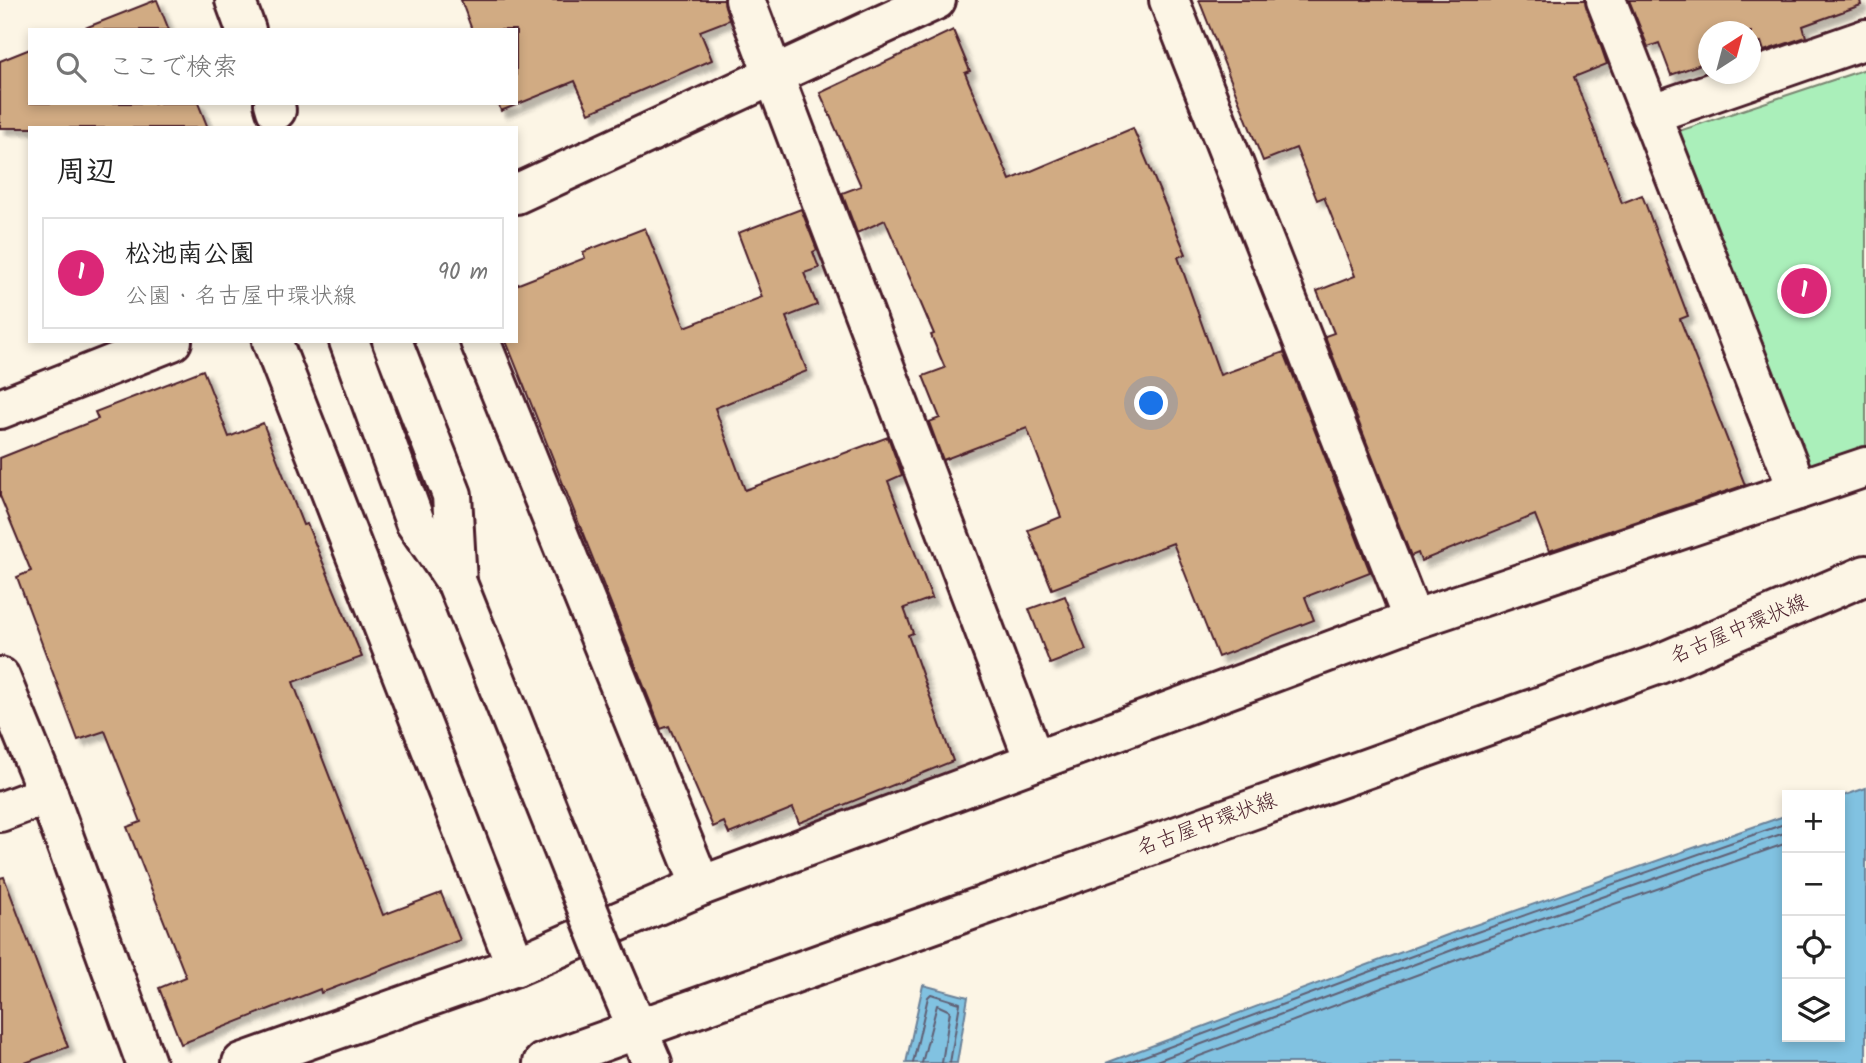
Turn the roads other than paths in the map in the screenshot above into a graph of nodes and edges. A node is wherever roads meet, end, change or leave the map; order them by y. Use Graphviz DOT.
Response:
graph roads {
  1 [pos="235,0"];
  2 [pos="745,0"];
  3 [pos="936,0"];
  4 [pos="1169,0"];
  5 [pos="1606,0"];
  6 [pos="245,28"];
  7 [pos="1866,39"];
  8 [pos="776,75"];
  9 [pos="1650,114"];
  10 [pos="518,193"];
  11 [pos="167,343"];
  12 [pos="273,343"];
  13 [pos="350,343"];
  14 [pos="393,343"];
  15 [pos="481,343"];
  16 [pos="0,409"];
  17 [pos="1866,467"];
  18 [pos="1798,490"];
  19 [pos="1866,575"];
  20 [pos="457,583"];
  21 [pos="1413,620"];
  22 [pos="0,677"];
  23 [pos="1034,760"];
  24 [pos="48,794"];
  25 [pos="0,812"];
  26 [pos="701,887"];
  27 [pos="516,966"];
  28 [pos="638,1027"];
  29 [pos="146,1063"];
  30 [pos="242,1063"];
  31 [pos="543,1063"];
  32 [pos="652,1063"];
  1 -- 6 [label="street"];
  2 -- 8 [label="street"];
  3 -- 8 [label="street"];
  4 -- 21 [label="street"];
  5 -- 9 [label="street"];
  7 -- 9 [label="street"];
  8 -- 10 [label="street"];
  8 -- 23 [label="street"];
  9 -- 18 [label="street"];
  11 -- 16 [label="street"];
  12 -- 27 [label="street"];
  13 -- 20 [label="street"];
  14 -- 20 [label="street"];
  15 -- 26 [label="street"];
  17 -- 18 [label="street"];
  18 -- 21 [label="street"];
  19 -- 28 [label="street, 名古屋中環状線"];
  20 -- 28 [label="street, bridge"];
  21 -- 23 [label="street"];
  22 -- 24 [label="street"];
  23 -- 26 [label="street"];
  24 -- 25 [label="street"];
  24 -- 29 [label="street"];
  26 -- 27 [label="street"];
  27 -- 30 [label="street"];
  28 -- 31 [label="street, 名古屋中環状線"];
  28 -- 32 [label="street"];
}
